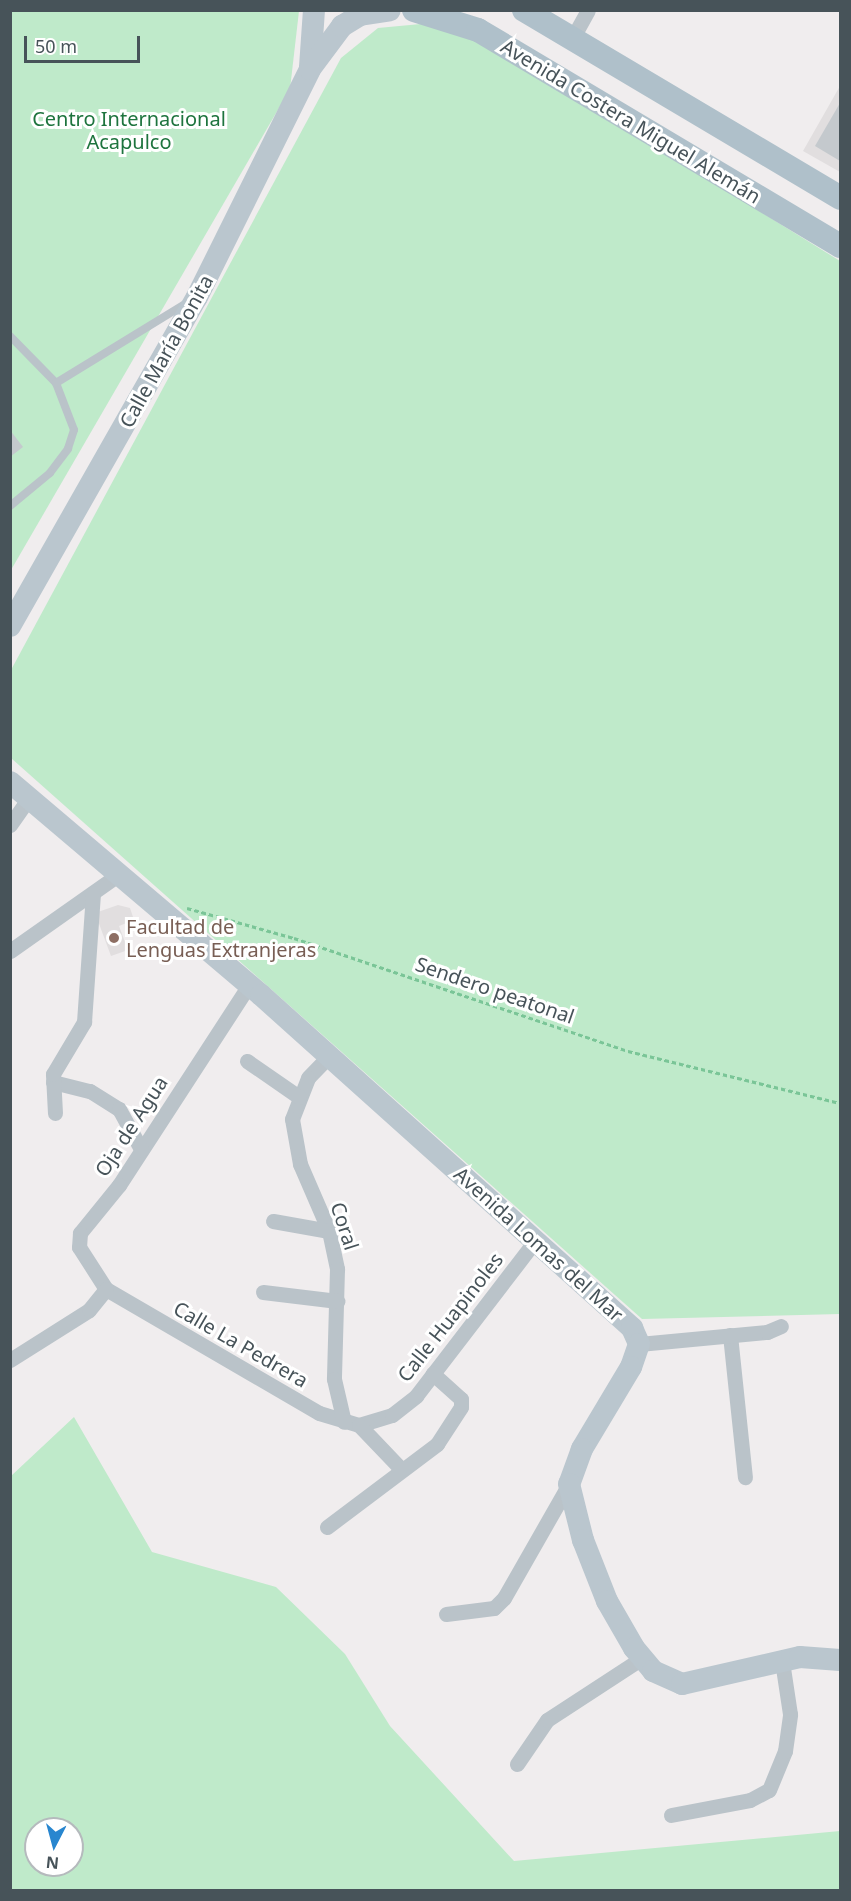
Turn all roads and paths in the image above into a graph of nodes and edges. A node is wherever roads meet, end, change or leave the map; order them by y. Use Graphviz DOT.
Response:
graph roads {
  1 [pos="314,10"];
  2 [pos="390,10"];
  3 [pos="414,10"];
  4 [pos="525,10"];
  5 [pos="588,10"];
  6 [pos="572,39"];
  7 [pos="310,69"];
  8 [pos="840,198"];
  9 [pos="840,246"];
  10 [pos="197,297"];
  11 [pos="10,336"];
  12 [pos="56,383"];
  13 [pos="10,506"];
  14 [pos="10,626"];
  15 [pos="10,782"];
  16 [pos="29,798"];
  17 [pos="10,825"];
  18 [pos="119,874"];
  19 [pos="93,893"];
  20 [pos="176,904"];
  21 [pos="10,951"];
  22 [pos="249,985"];
  23 [pos="329,1056"];
  24 [pos="246,1061"];
  25 [pos="53,1082"];
  26 [pos="299,1096"];
  27 [pos="840,1104"];
  28 [pos="55,1113"];
  29 [pos="141,1149"];
  30 [pos="273,1221"];
  31 [pos="329,1231"];
  32 [pos="535,1241"];
  33 [pos="106,1289"];
  34 [pos="263,1292"];
  35 [pos="337,1300"];
  36 [pos="781,1326"];
  37 [pos="730,1335"];
  38 [pos="639,1344"];
  39 [pos="10,1360"];
  40 [pos="433,1374"];
  41 [pos="351,1423"];
  42 [pos="402,1470"];
  43 [pos="746,1477"];
  44 [pos="569,1484"];
  45 [pos="327,1527"];
  46 [pos="446,1614"];
  47 [pos="642,1658"];
  48 [pos="840,1660"];
  49 [pos="782,1661"];
  50 [pos="517,1764"];
  51 [pos="671,1815"];
  1 -- 7 [label="main road, Calle María Bonita"];
  2 -- 7 [label="main road, Calle María Bonita"];
  3 -- 9 [label="main road, Avenida Costera Miguel Alemán"];
  4 -- 6 [label="main road, Avenida Costera Miguel Alemán"];
  5 -- 6 [label="street"];
  6 -- 8 [label="main road, Avenida Costera Miguel Alemán"];
  7 -- 10 [label="main road, Calle María Bonita"];
  10 -- 12 [label="lane"];
  10 -- 14 [label="main road, Calle María Bonita"];
  11 -- 12 [label="lane"];
  12 -- 13 [label="lane"];
  15 -- 16 [label="main road, Avenida Lomas del Mar"];
  16 -- 17 [label="street"];
  16 -- 18 [label="main road, Avenida Lomas del Mar"];
  18 -- 19 [label="street"];
  18 -- 22 [label="main road, Avenida Lomas del Mar"];
  19 -- 21 [label="street"];
  19 -- 25 [label="street"];
  20 -- 27 [label="path, Sendero peatonal"];
  22 -- 23 [label="main road, Avenida Lomas del Mar"];
  22 -- 29 [label="street, Oja de Agua"];
  23 -- 26 [label="street, Coral"];
  23 -- 32 [label="main road, Avenida Lomas del Mar"];
  24 -- 26 [label="street"];
  25 -- 28 [label="street"];
  25 -- 29 [label="street"];
  26 -- 31 [label="street, Coral"];
  29 -- 33 [label="street, Oja de Agua"];
  30 -- 31 [label="street"];
  31 -- 35 [label="street, Coral"];
  32 -- 38 [label="main road, Avenida Lomas del Mar"];
  32 -- 40 [label="street, Calle Huapinoles"];
  33 -- 39 [label="street"];
  33 -- 41 [label="street, Calle La Pedrera"];
  34 -- 35 [label="street"];
  35 -- 41 [label="street, Coral"];
  36 -- 37 [label="street"];
  37 -- 38 [label="street"];
  37 -- 43 [label="street"];
  38 -- 44 [label="main road"];
  40 -- 41 [label="street, Calle Huapinoles"];
  40 -- 42 [label="street"];
  41 -- 42 [label="street"];
  42 -- 45 [label="street"];
  44 -- 46 [label="street"];
  44 -- 47 [label="main road"];
  47 -- 49 [label="main road"];
  47 -- 50 [label="street"];
  48 -- 49 [label="main road"];
  49 -- 51 [label="street"];
}
